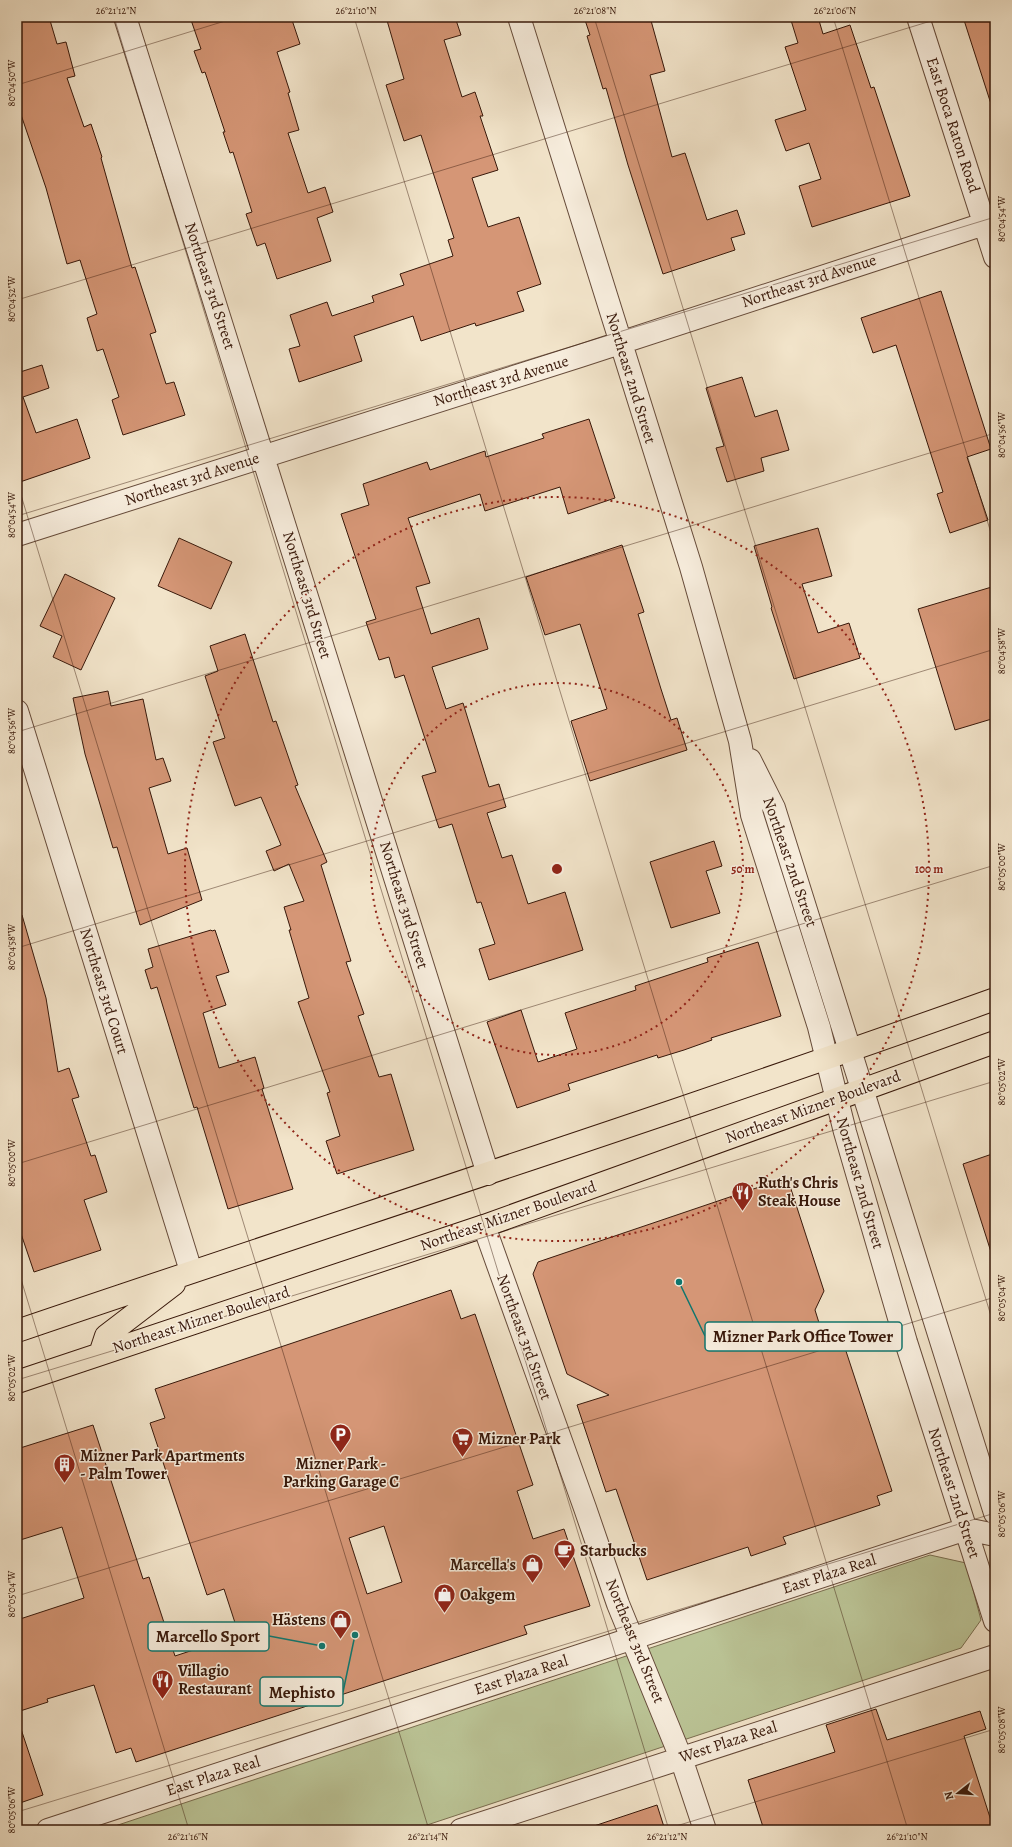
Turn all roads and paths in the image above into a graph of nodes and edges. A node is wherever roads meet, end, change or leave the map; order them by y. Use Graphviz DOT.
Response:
graph roads {
  1 [pos="125,17"];
  2 [pos="519,17"];
  3 [pos="918,17"];
  4 [pos="984,224"];
  5 [pos="995,257"];
  6 [pos="620,343"];
  7 [pos="264,456"];
  8 [pos="17,536"];
  9 [pos="17,710"];
  10 [pos="740,741"];
  11 [pos="794,870"];
  12 [pos="772,876"];
  13 [pos="995,999"];
  14 [pos="995,1042"];
  15 [pos="851,1051"];
  16 [pos="827,1059"];
  17 [pos="862,1090"];
  18 [pos="836,1098"];
  19 [pos="488,1174"];
  20 [pos="484,1226"];
  21 [pos="192,1272"];
  22 [pos="17,1331"];
  23 [pos="100,1354"];
  24 [pos="17,1382"];
  25 [pos="995,1513"];
  26 [pos="966,1529"];
  27 [pos="995,1535"];
  28 [pos="995,1621"];
  29 [pos="633,1638"];
  30 [pos="995,1656"];
  31 [pos="681,1758"];
  32 [pos="48,1830"];
  33 [pos="461,1830"];
  34 [pos="705,1830"];
  1 -- 7 [label="street, Northeast 3rd Street"];
  2 -- 6 [label="street, Northeast 2nd Street"];
  3 -- 4 [label="street, East Boca Raton Road"];
  4 -- 5 [label="street, East Boca Raton Road"];
  4 -- 6 [label="street, Northeast 3rd Avenue"];
  6 -- 7 [label="street, Northeast 3rd Avenue"];
  6 -- 10 [label="street, Northeast 2nd Street"];
  7 -- 8 [label="street, Northeast 3rd Avenue"];
  7 -- 19 [label="street, Northeast 3rd Street"];
  9 -- 21 [label="street, Northeast 3rd Court"];
  10 -- 11 [label="street, Northeast 2nd Street"];
  10 -- 12 [label="street, Northeast 2nd Street"];
  11 -- 12 [label="street"];
  11 -- 15 [label="street, Northeast 2nd Street"];
  12 -- 16 [label="street, Northeast 2nd Street"];
  13 -- 15 [label="main road"];
  14 -- 17 [label="main road, Northeast Mizner Boulevard"];
  15 -- 16 [label="main road"];
  15 -- 17 [label="street, Northeast 2nd Street"];
  16 -- 18 [label="street, Northeast 2nd Street"];
  16 -- 19 [label="main road"];
  17 -- 18 [label="main road, Northeast Mizner Boulevard"];
  17 -- 25 [label="street, Northeast 2nd Street"];
  18 -- 20 [label="main road, Northeast Mizner Boulevard"];
  18 -- 26 [label="street, Northeast 2nd Street"];
  19 -- 21 [label="main road"];
  20 -- 23 [label="main road, Northeast Mizner Boulevard"];
  20 -- 29 [label="street, Northeast 3rd Street"];
  21 -- 22 [label="main road"];
  21 -- 23 [label="main road"];
  23 -- 24 [label="main road, Northeast Mizner Boulevard"];
  26 -- 27 [label="street, East Plaza Real"];
  26 -- 28 [label="street, Northeast 2nd Street"];
  26 -- 29 [label="street, East Plaza Real"];
  29 -- 31 [label="street, Northeast 3rd Street"];
  29 -- 32 [label="street, East Plaza Real"];
  30 -- 31 [label="street, West Plaza Real"];
  31 -- 33 [label="street, West Plaza Real"];
  31 -- 34 [label="street, Northeast 3rd Street"];
}
